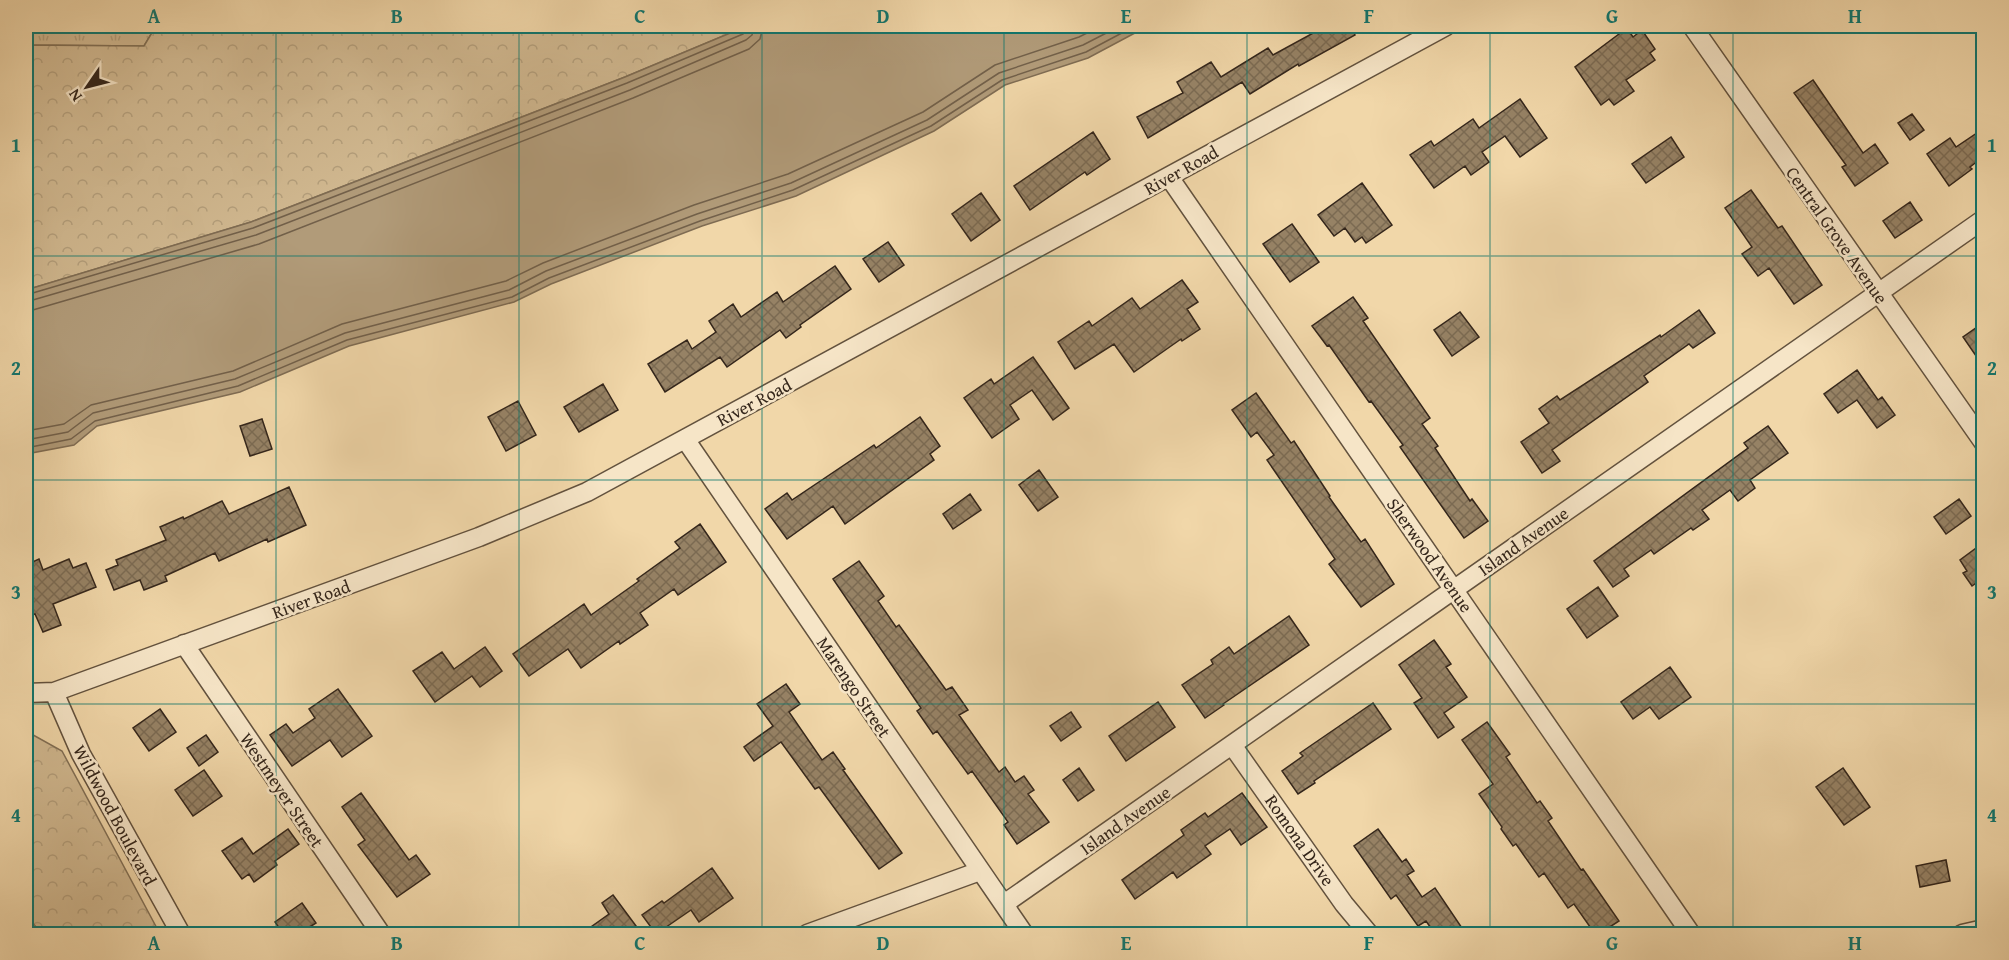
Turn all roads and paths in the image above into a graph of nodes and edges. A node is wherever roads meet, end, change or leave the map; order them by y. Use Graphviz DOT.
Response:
graph roads {
  1 [pos="1446,26"];
  2 [pos="1692,26"];
  3 [pos="1169,177"];
  4 [pos="1983,219"];
  5 [pos="1878,293"];
  6 [pos="685,439"];
  7 [pos="1983,443"];
  8 [pos="1454,590"];
  9 [pos="184,645"];
  10 [pos="54,692"];
  11 [pos="26,693"];
  12 [pos="1232,745"];
  13 [pos="980,871"];
  14 [pos="1004,904"];
  15 [pos="1983,929"];
  16 [pos="181,934"];
  17 [pos="381,934"];
  18 [pos="807,934"];
  19 [pos="1024,934"];
  20 [pos="1369,934"];
  21 [pos="1691,934"];
  22 [pos="1962,934"];
  1 -- 3 [label="street, River Road"];
  2 -- 5 [label="street, Central Grove Avenue"];
  3 -- 6 [label="street, River Road"];
  3 -- 8 [label="street, Sherwood Avenue"];
  4 -- 5 [label="street, Island Avenue"];
  5 -- 7 [label="street, Central Grove Avenue"];
  5 -- 8 [label="street, Island Avenue"];
  6 -- 9 [label="street, River Road"];
  6 -- 13 [label="street, Marengo Street"];
  8 -- 12 [label="street, Island Avenue"];
  8 -- 21 [label="street, Sherwood Avenue"];
  9 -- 10 [label="street, River Road"];
  9 -- 17 [label="street, Westmeyer Street"];
  10 -- 11 [label="street, River Road"];
  10 -- 16 [label="street, Wildwood Boulevard"];
  12 -- 14 [label="street, Island Avenue"];
  12 -- 20 [label="street, Romona Drive"];
  13 -- 14 [label="street, Marengo Street"];
  13 -- 18 [label="street"];
  14 -- 19 [label="street, Marengo Street"];
  15 -- 22 [label="street"];
}
